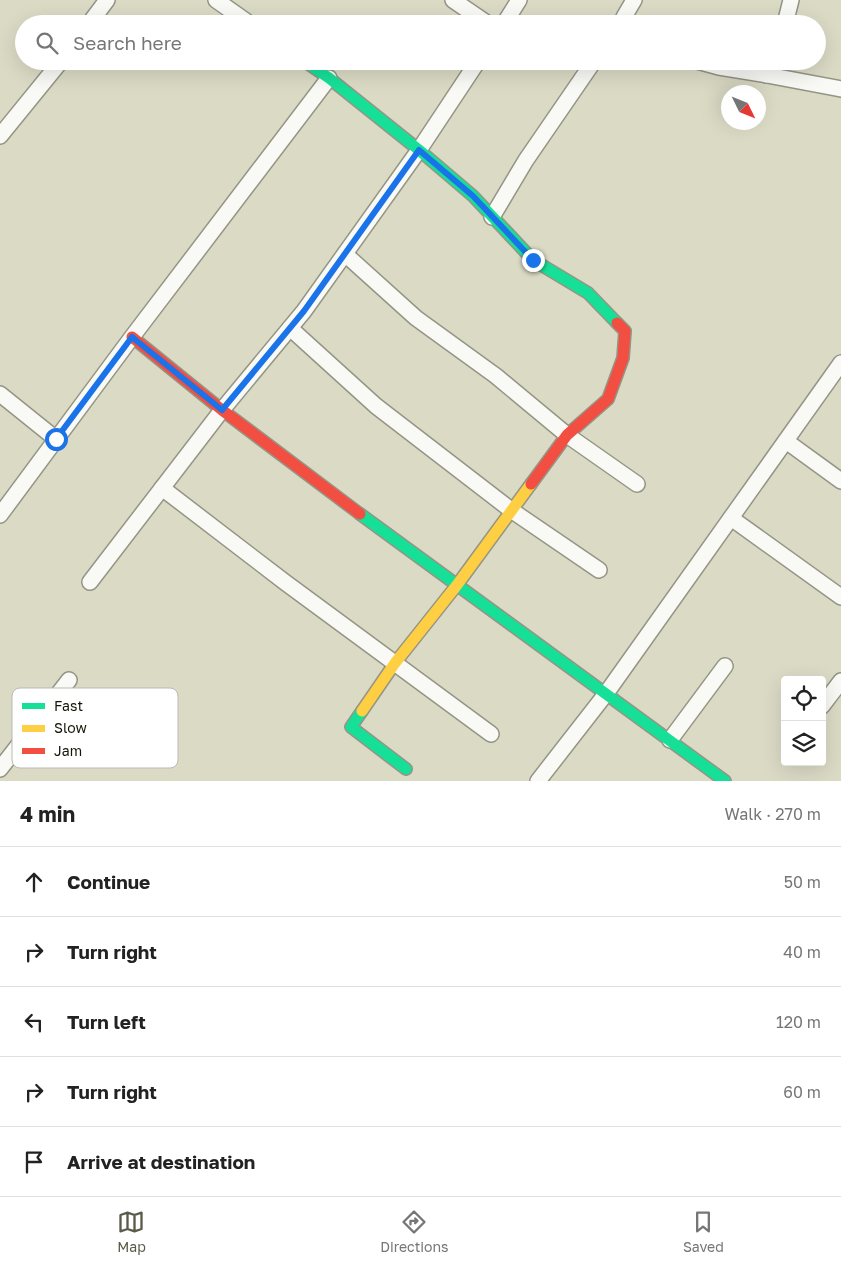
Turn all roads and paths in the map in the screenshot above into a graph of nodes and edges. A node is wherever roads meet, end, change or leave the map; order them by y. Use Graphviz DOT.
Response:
graph roads {
  1 [pos="108,0"];
  2 [pos="216,0"];
  3 [pos="453,0"];
  4 [pos="519,0"];
  5 [pos="634,0"];
  6 [pos="791,0"];
  7 [pos="96,15"];
  8 [pos="237,15"];
  9 [pos="475,15"];
  10 [pos="510,15"];
  11 [pos="625,15"];
  12 [pos="787,15"];
  13 [pos="53,70"];
  14 [pos="317,70"];
  15 [pos="472,70"];
  16 [pos="588,70"];
  17 [pos="777,70"];
  18 [pos="329,78"];
  19 [pos="841,89"];
  20 [pos="0,136"];
  21 [pos="419,150"];
  22 [pos="492,217"];
  23 [pos="345,254"];
  24 [pos="290,328"];
  25 [pos="132,337"];
  26 [pos="841,364"];
  27 [pos="0,394"];
  28 [pos="222,410"];
  29 [pos="567,435"];
  30 [pos="56,439"];
  31 [pos="786,440"];
  32 [pos="841,481"];
  33 [pos="637,484"];
  34 [pos="162,488"];
  35 [pos="512,510"];
  36 [pos="0,515"];
  37 [pos="731,518"];
  38 [pos="599,570"];
  39 [pos="90,582"];
  40 [pos="457,585"];
  41 [pos="841,597"];
  42 [pos="396,663"];
  43 [pos="725,666"];
  44 [pos="70,680"];
  45 [pos="841,681"];
  46 [pos="64,688"];
  47 [pos="605,695"];
  48 [pos="826,701"];
  49 [pos="491,734"];
  50 [pos="670,740"];
  51 [pos="12,753"];
  52 [pos="0,768"];
  53 [pos="406,769"];
  54 [pos="538,781"];
  55 [pos="726,781"];
  1 -- 7 [label="street"];
  2 -- 8 [label="street"];
  3 -- 9 [label="street"];
  4 -- 10 [label="street"];
  5 -- 11 [label="street"];
  6 -- 12 [label="street"];
  13 -- 20 [label="street"];
  14 -- 18 [label="street"];
  15 -- 21 [label="street"];
  16 -- 22 [label="street"];
  17 -- 19 [label="street"];
  18 -- 21 [label="street"];
  18 -- 25 [label="street"];
  21 -- 22 [label="street"];
  21 -- 23 [label="street"];
  22 -- 29 [label="street"];
  23 -- 24 [label="street"];
  23 -- 29 [label="street"];
  24 -- 28 [label="street"];
  24 -- 35 [label="street"];
  25 -- 28 [label="street"];
  25 -- 30 [label="street"];
  26 -- 31 [label="street"];
  27 -- 30 [label="street"];
  28 -- 34 [label="street"];
  28 -- 40 [label="street"];
  29 -- 33 [label="street"];
  29 -- 35 [label="street"];
  30 -- 36 [label="street"];
  31 -- 32 [label="street"];
  31 -- 37 [label="street"];
  34 -- 39 [label="street"];
  34 -- 42 [label="street"];
  35 -- 38 [label="street"];
  35 -- 40 [label="street"];
  37 -- 41 [label="street"];
  37 -- 47 [label="street"];
  40 -- 42 [label="street"];
  40 -- 47 [label="street"];
  42 -- 49 [label="street"];
  42 -- 53 [label="street"];
  43 -- 50 [label="street"];
  44 -- 46 [label="street"];
  45 -- 48 [label="street"];
  47 -- 50 [label="street"];
  47 -- 54 [label="street"];
  50 -- 55 [label="street"];
  51 -- 52 [label="street"];
}
